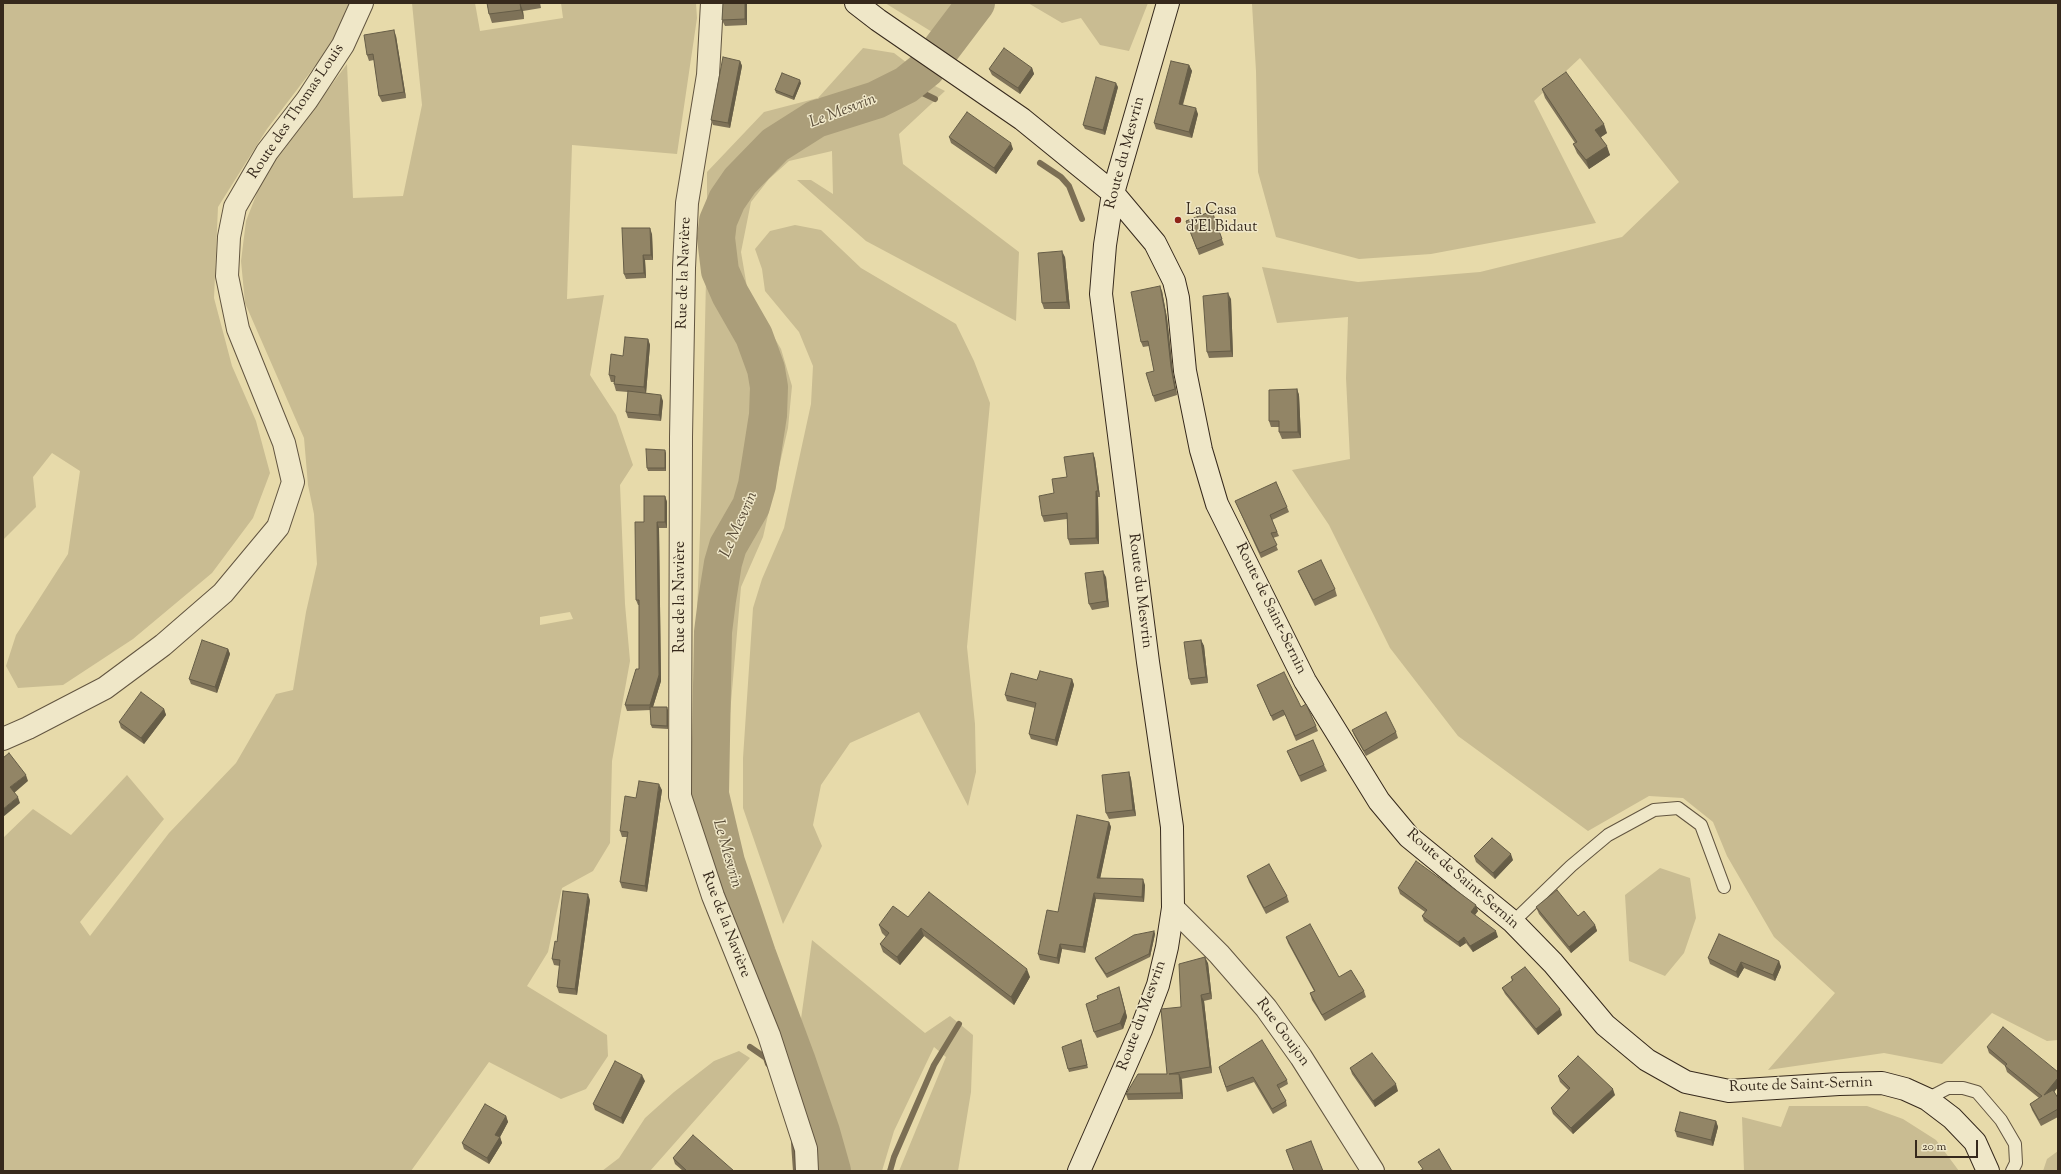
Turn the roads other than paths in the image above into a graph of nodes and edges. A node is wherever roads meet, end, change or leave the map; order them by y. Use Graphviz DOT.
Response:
graph roads {
  1 [pos="362,3"];
  2 [pos="712,3"];
  3 [pos="856,3"];
  4 [pos="1168,3"];
  5 [pos="1112,194"];
  6 [pos="3,739"];
  7 [pos="1724,886"];
  8 [pos="1173,908"];
  9 [pos="1513,922"];
  10 [pos="1927,1099"];
  11 [pos="807,1171"];
  12 [pos="1079,1171"];
  13 [pos="1373,1171"];
  14 [pos="1988,1171"];
  15 [pos="2012,1171"];
  1 -- 6 [label="street, Route des Thomas Louis"];
  2 -- 11 [label="street, Rue de la Navière"];
  3 -- 5 [label="street, Route de Saint-Sernin"];
  4 -- 5 [label="street, Route du Mesvrin"];
  5 -- 8 [label="street, Route du Mesvrin"];
  5 -- 9 [label="street, Route de Saint-Sernin"];
  7 -- 9 [label="lane"];
  8 -- 12 [label="street, Route du Mesvrin"];
  8 -- 13 [label="street, Rue Goujon"];
  9 -- 10 [label="street, Route de Saint-Sernin"];
  10 -- 14 [label="street, Route de Saint-Sernin"];
  10 -- 15 [label="lane"];
}
